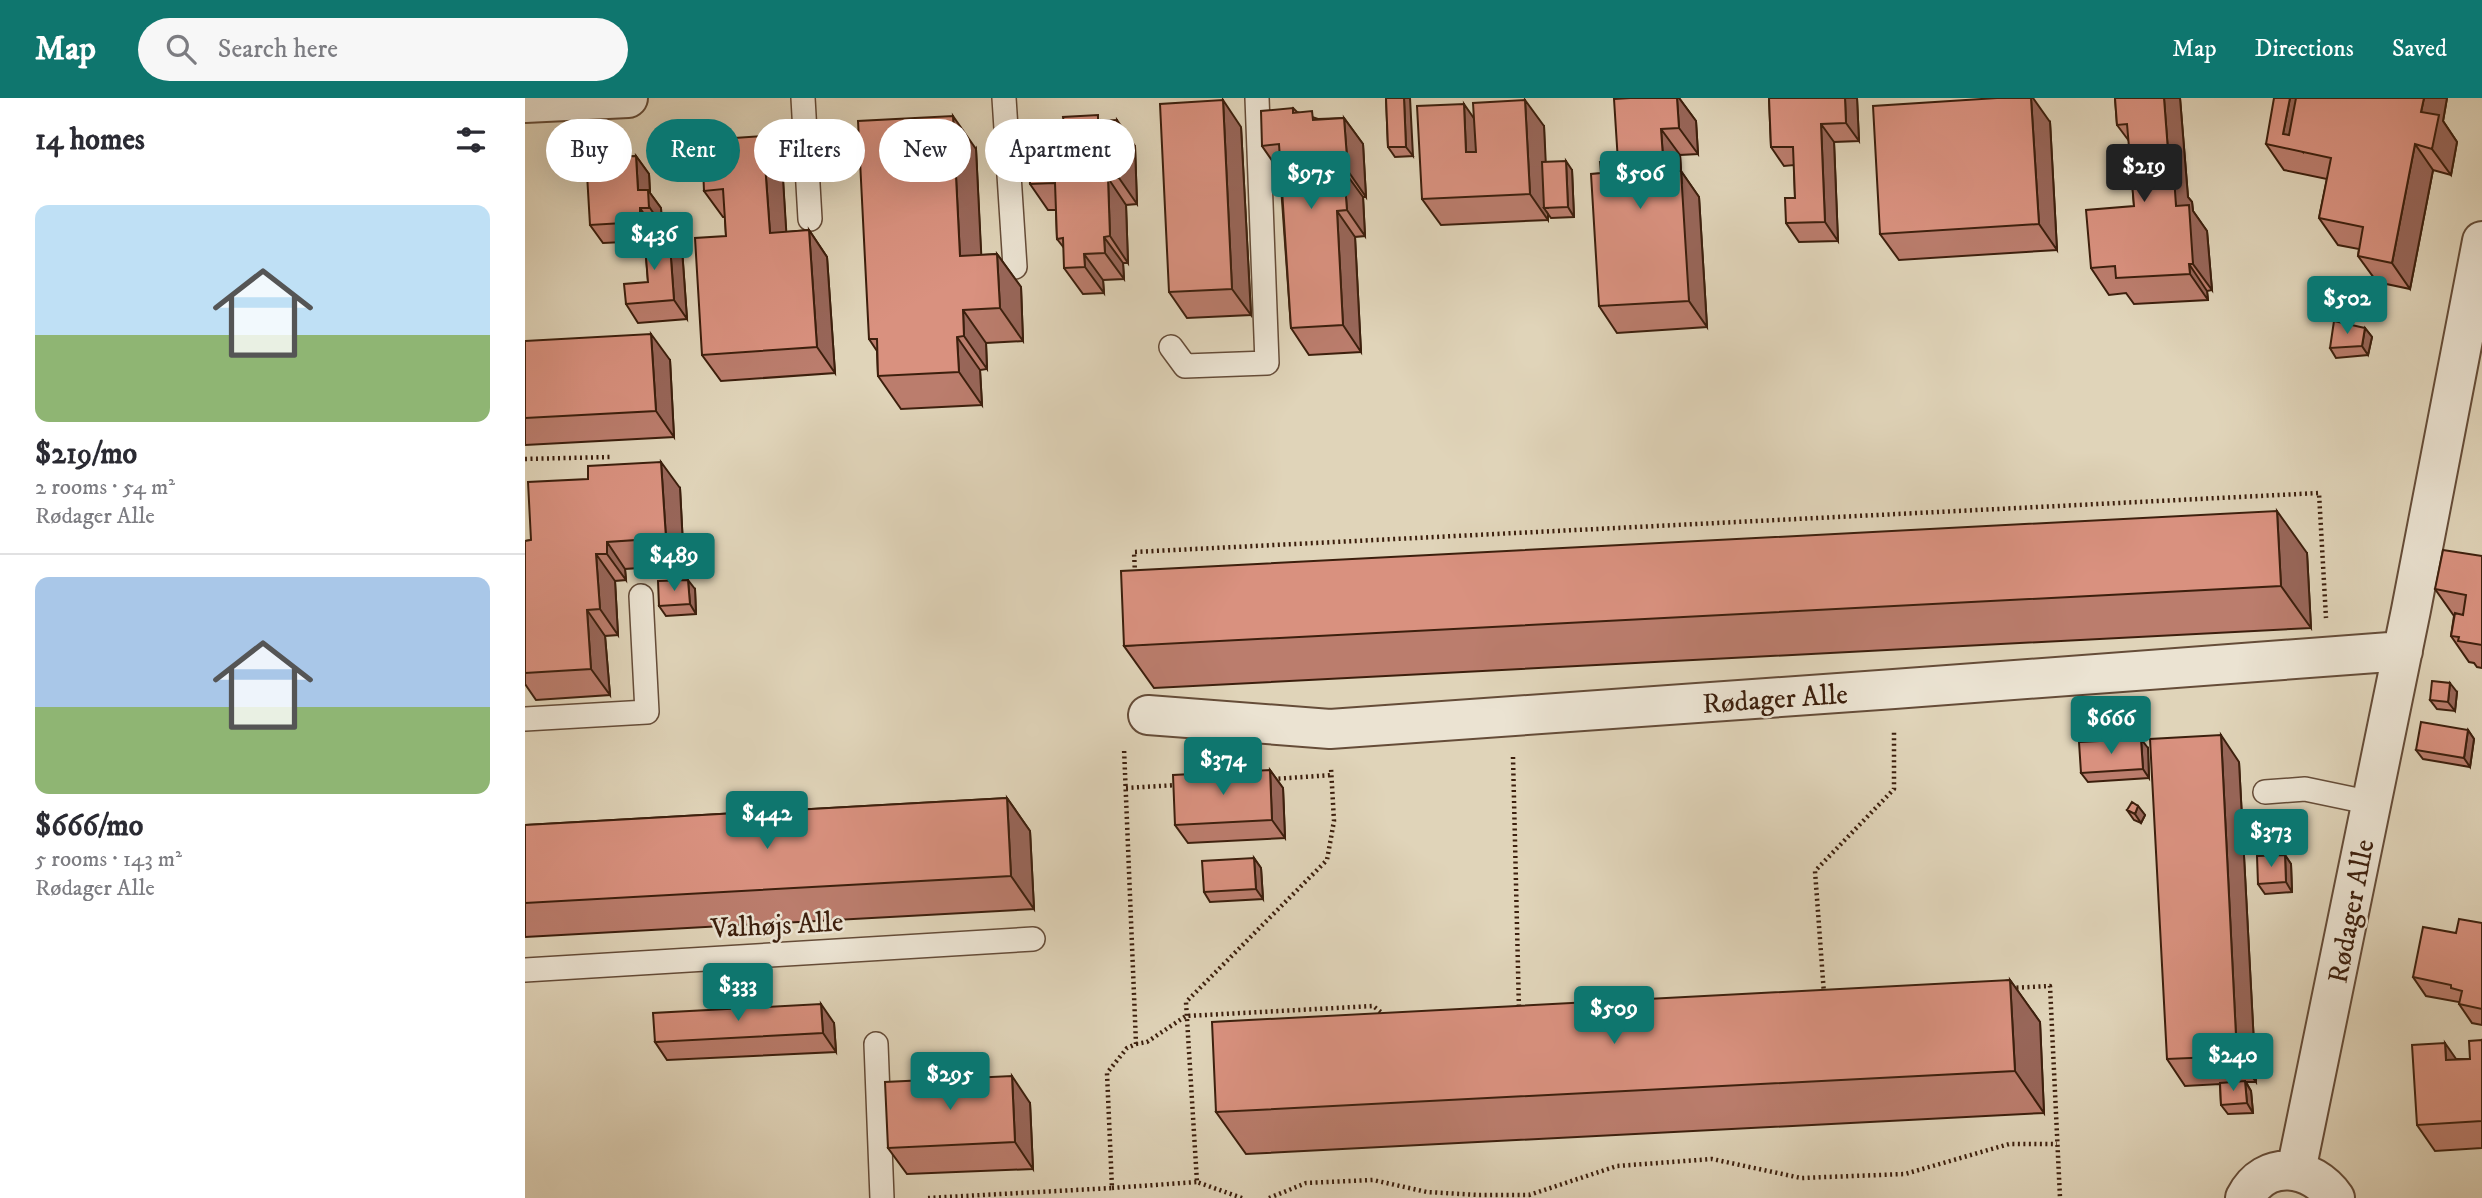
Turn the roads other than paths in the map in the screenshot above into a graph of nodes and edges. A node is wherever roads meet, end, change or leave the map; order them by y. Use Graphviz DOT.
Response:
graph roads {
  1 [pos="628,98"];
  2 [pos="803,98"];
  3 [pos="1004,98"];
  4 [pos="1257,98"];
  5 [pos="525,103"];
  6 [pos="810,219"];
  7 [pos="2482,241"];
  8 [pos="1015,267"];
  9 [pos="1171,347"];
  10 [pos="641,596"];
  11 [pos="2403,651"];
  12 [pos="1148,715"];
  13 [pos="525,719"];
  14 [pos="2265,792"];
  15 [pos="2372,803"];
  16 [pos="1033,939"];
  17 [pos="525,970"];
  18 [pos="876,1044"];
  19 [pos="2296,1171"];
  20 [pos="882,1198"];
  21 [pos="2245,1198"];
  22 [pos="2335,1198"];
  1 -- 5 [label="street"];
  2 -- 6 [label="lane"];
  3 -- 8 [label="lane"];
  4 -- 9 [label="lane"];
  7 -- 11 [label="street, Rødager Alle"];
  10 -- 13 [label="lane"];
  11 -- 12 [label="street, Rødager Alle"];
  11 -- 15 [label="street, Rødager Alle"];
  14 -- 15 [label="lane"];
  15 -- 19 [label="street, Rødager Alle"];
  16 -- 17 [label="lane, Valhøjs Alle"];
  18 -- 20 [label="lane"];
  19 -- 21 [label="street"];
  19 -- 22 [label="street"];
}
